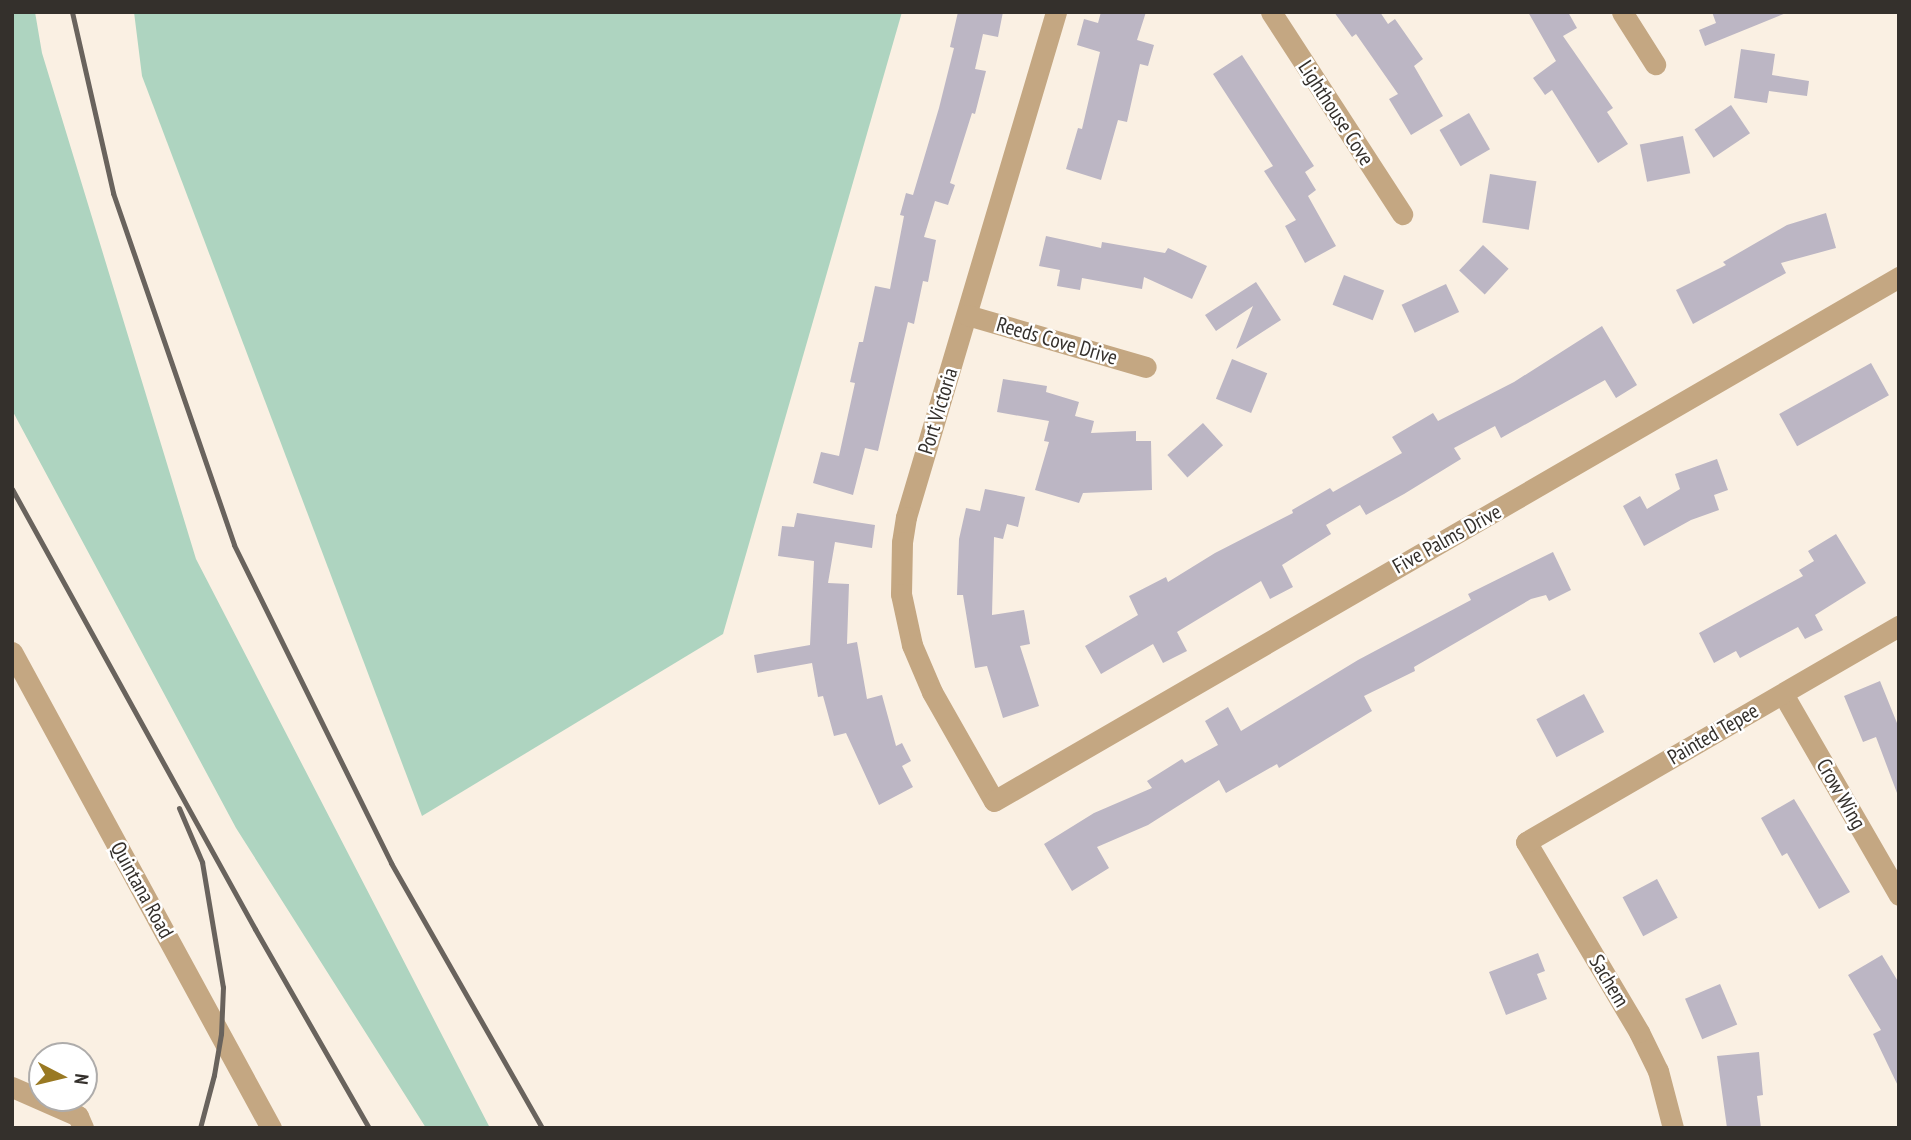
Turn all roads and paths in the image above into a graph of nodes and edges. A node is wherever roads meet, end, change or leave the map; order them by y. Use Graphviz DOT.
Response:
graph roads {
  1 [pos="1056,12"];
  2 [pos="1271,12"];
  3 [pos="1622,12"];
  4 [pos="1655,64"];
  5 [pos="1402,214"];
  6 [pos="1899,277"];
  7 [pos="967,315"];
  8 [pos="1146,367"];
  9 [pos="1899,626"];
  10 [pos="12,652"];
  11 [pos="1783,694"];
  12 [pos="994,801"];
  13 [pos="1526,842"];
  14 [pos="1899,895"];
  15 [pos="12,1087"];
  16 [pos="83,1128"];
  17 [pos="271,1128"];
  18 [pos="1673,1128"];
  1 -- 7 [label="street, Port Victoria"];
  2 -- 5 [label="street, Lighthouse Cove"];
  3 -- 4 [label="street"];
  6 -- 12 [label="street, Five Palms Drive"];
  7 -- 8 [label="street, Reeds Cove Drive"];
  7 -- 12 [label="street, Port Victoria"];
  9 -- 11 [label="street, Painted Tepee"];
  10 -- 17 [label="street, Quintana Road"];
  11 -- 13 [label="street, Painted Tepee"];
  11 -- 14 [label="street, Crow Wing"];
  13 -- 18 [label="street, Sachem"];
  15 -- 16 [label="street"];
}
